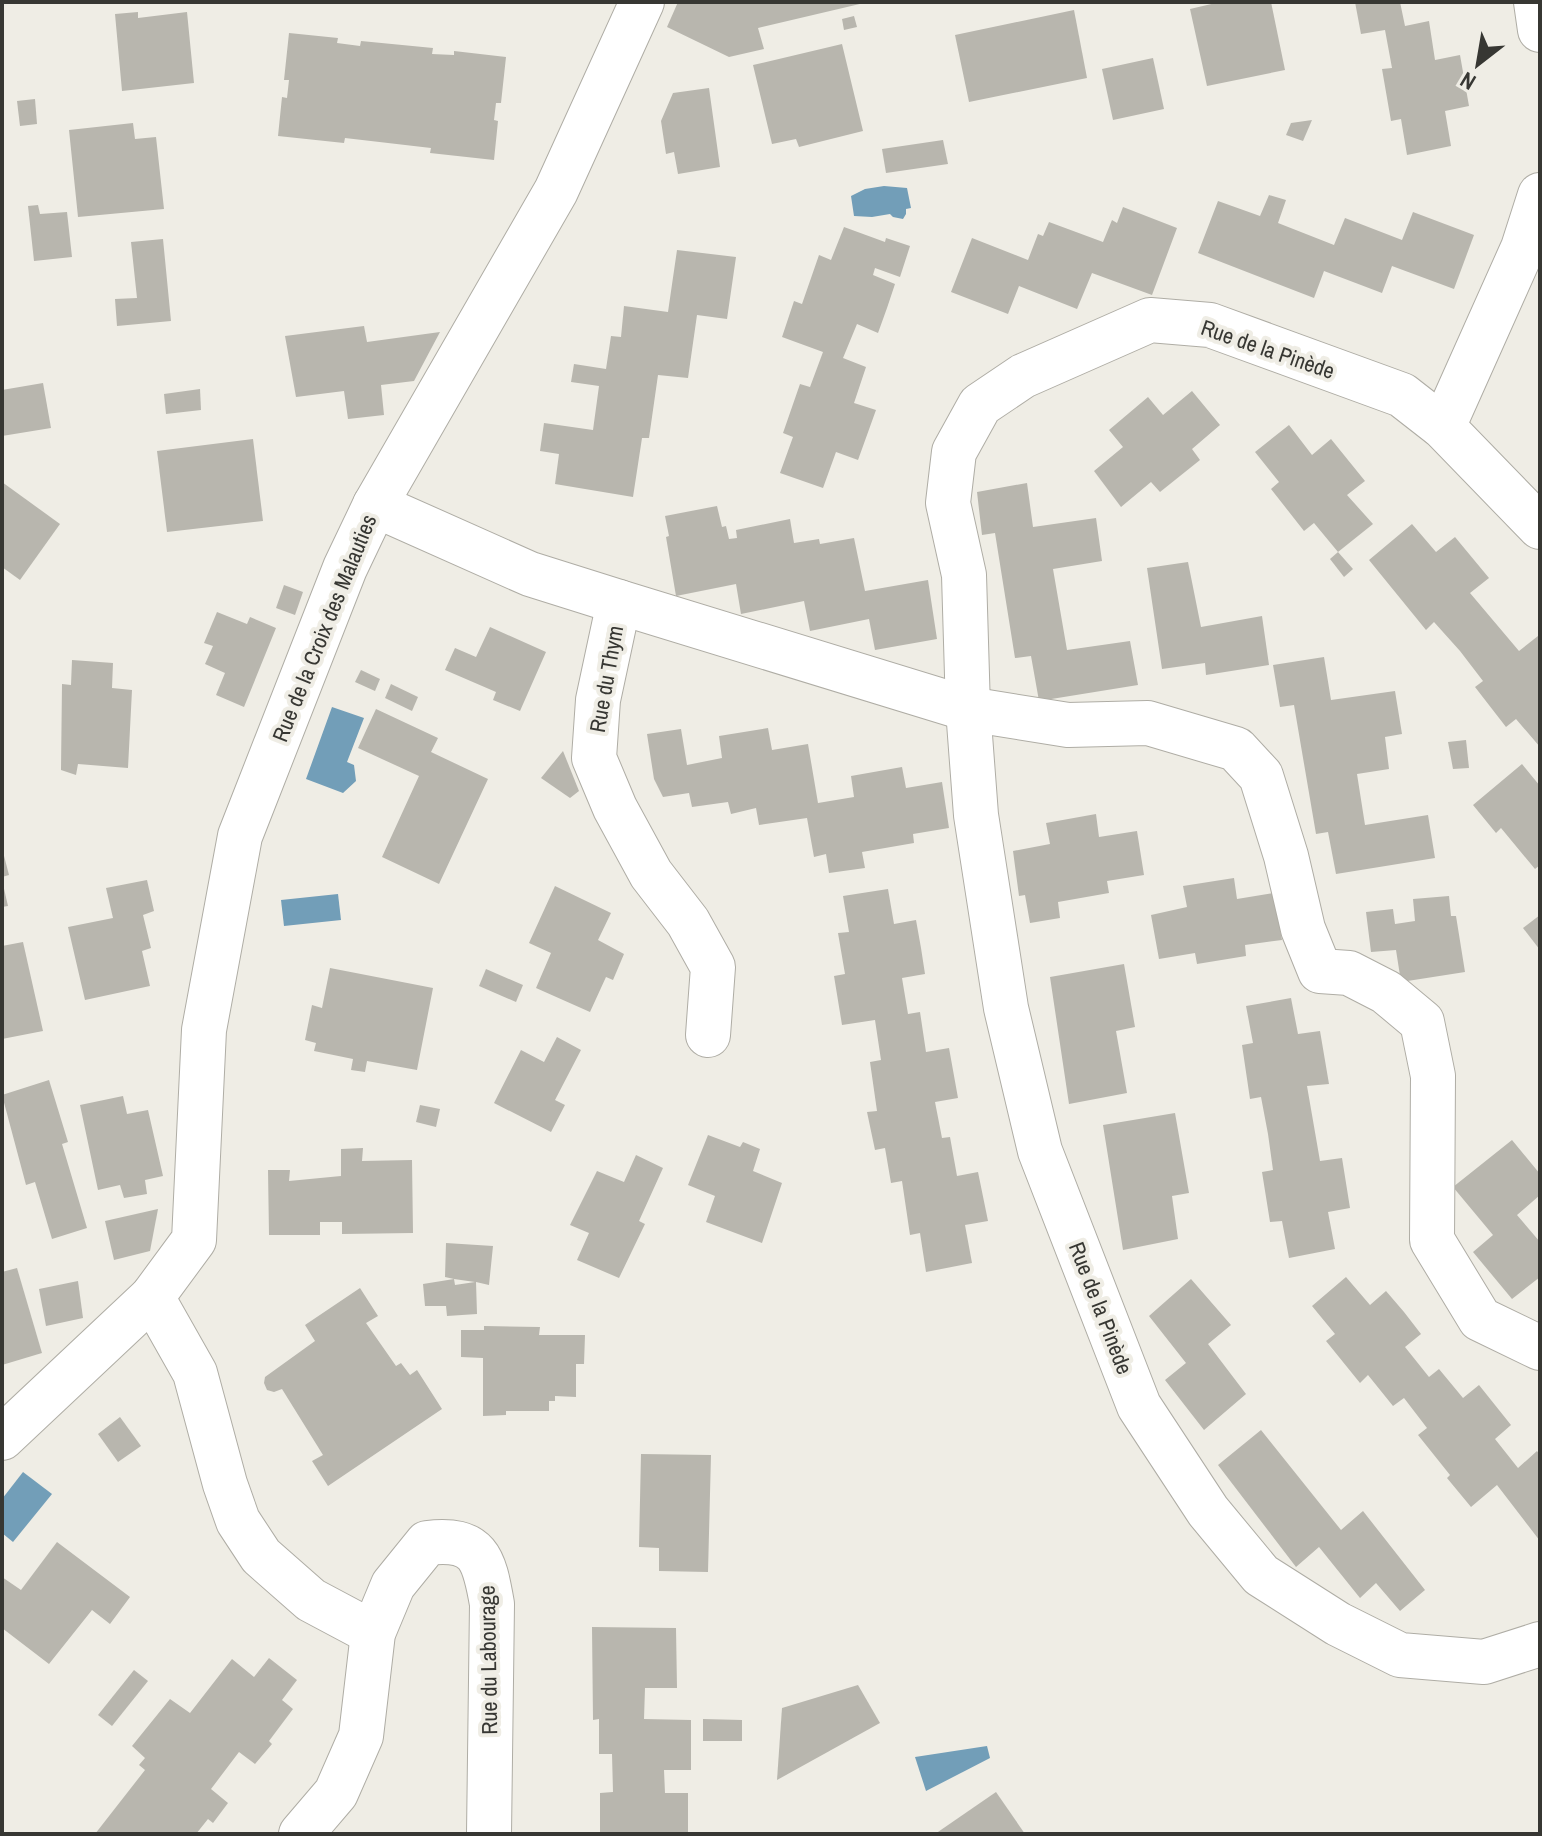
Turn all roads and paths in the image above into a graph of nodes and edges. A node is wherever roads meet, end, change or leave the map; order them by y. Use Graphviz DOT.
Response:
graph roads {
  1 [pos="642,2"];
  2 [pos="1536,2"];
  3 [pos="1540,30"];
  4 [pos="1540,195"];
  5 [pos="1443,427"];
  6 [pos="375,505"];
  7 [pos="1540,527"];
  8 [pos="619,602"];
  9 [pos="968,709"];
  10 [pos="708,1035"];
  11 [pos="152,1297"];
  12 [pos="1540,1348"];
  13 [pos="2,1438"];
  14 [pos="373,1633"];
  15 [pos="1540,1644"];
  16 [pos="301,1834"];
  17 [pos="489,1834"];
  1 -- 6 [label="street, Rue de la Croix des Malauties"];
  2 -- 3 [label="street"];
  4 -- 5 [label="street"];
  5 -- 7 [label="street, Rue de la Pinède"];
  5 -- 9 [label="street, Rue de la Pinède"];
  6 -- 8 [label="street, Rue du Thym"];
  6 -- 11 [label="street, Rue de la Croix des Malauties"];
  8 -- 9 [label="street"];
  8 -- 10 [label="street, Rue du Thym"];
  9 -- 12 [label="street"];
  9 -- 15 [label="street, Rue de la Pinède"];
  11 -- 13 [label="street, Rue de la Croix des Malauties"];
  11 -- 14 [label="street"];
  14 -- 16 [label="street, Rue du Labourage"];
  14 -- 17 [label="street, Rue du Labourage"];
}
